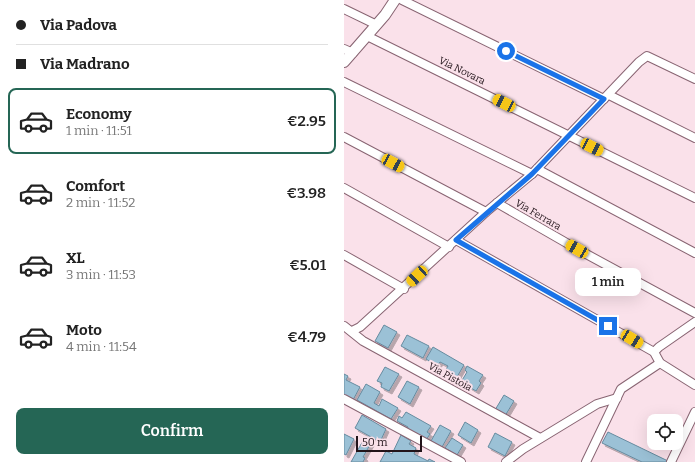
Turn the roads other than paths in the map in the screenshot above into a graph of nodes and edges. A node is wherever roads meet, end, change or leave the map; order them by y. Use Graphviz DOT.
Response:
graph roads {
  1 [pos="395,0"];
  2 [pos="402,0"];
  3 [pos="344,10"];
  4 [pos="377,25"];
  5 [pos="368,36"];
  6 [pos="348,51"];
  7 [pos="344,62"];
  8 [pos="695,79"];
  9 [pos="344,82"];
  10 [pos="606,97"];
  11 [pos="570,136"];
  12 [pos="344,137"];
  13 [pos="695,138"];
  14 [pos="534,172"];
  15 [pos="344,188"];
  16 [pos="695,198"];
  17 [pos="497,203"];
  18 [pos="486,212"];
  19 [pos="456,240"];
  20 [pos="449,247"];
  21 [pos="695,253"];
  22 [pos="344,254"];
  23 [pos="404,289"];
  24 [pos="695,313"];
  25 [pos="695,322"];
  26 [pos="344,326"];
  27 [pos="352,331"];
  28 [pos="654,352"];
  29 [pos="660,363"];
  30 [pos="695,385"];
  31 [pos="617,398"];
  32 [pos="344,399"];
  33 [pos="695,412"];
  34 [pos="540,438"];
  35 [pos="461,462"];
  36 [pos="506,462"];
  37 [pos="586,462"];
  38 [pos="671,462"];
  1 -- 4 [label="street"];
  2 -- 10 [label="street"];
  3 -- 4 [label="street"];
  4 -- 5 [label="street"];
  5 -- 6 [label="street"];
  5 -- 11 [label="street, Via Novara"];
  6 -- 7 [label="street"];
  8 -- 10 [label="street"];
  9 -- 14 [label="street"];
  10 -- 11 [label="street"];
  10 -- 13 [label="street"];
  11 -- 14 [label="street"];
  11 -- 16 [label="street, Via Novara"];
  12 -- 18 [label="street"];
  14 -- 17 [label="street"];
  14 -- 21 [label="street"];
  15 -- 20 [label="street"];
  17 -- 18 [label="street"];
  17 -- 24 [label="street, Via Ferrara"];
  18 -- 19 [label="street"];
  19 -- 20 [label="street"];
  19 -- 28 [label="street"];
  20 -- 23 [label="street"];
  22 -- 23 [label="street"];
  23 -- 27 [label="street"];
  25 -- 28 [label="street"];
  26 -- 27 [label="street, Via Pistoia"];
  27 -- 34 [label="street, Via Pistoia"];
  28 -- 29 [label="street"];
  29 -- 30 [label="street"];
  29 -- 31 [label="street"];
  31 -- 34 [label="street"];
  31 -- 37 [label="street"];
  32 -- 35 [label="street"];
  33 -- 38 [label="street"];
  34 -- 36 [label="street"];
}
